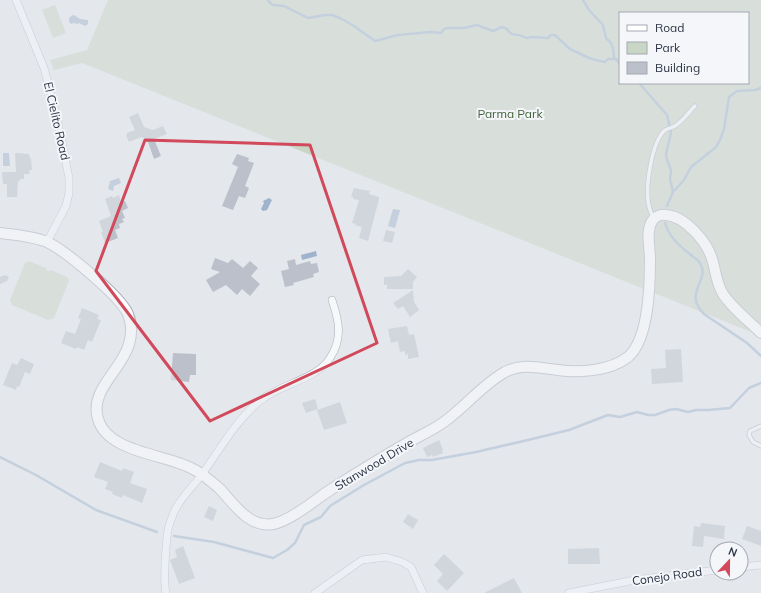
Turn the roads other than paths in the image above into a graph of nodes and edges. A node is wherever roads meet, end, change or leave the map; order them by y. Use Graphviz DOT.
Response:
graph roads {
  1 [pos="16,0"];
  2 [pos="695,106"];
  3 [pos="654,219"];
  4 [pos="0,233"];
  5 [pos="47,242"];
  6 [pos="332,300"];
  7 [pos="761,332"];
  8 [pos="761,426"];
  9 [pos="761,446"];
  10 [pos="202,474"];
  11 [pos="761,565"];
  12 [pos="749,566"];
  13 [pos="709,571"];
  14 [pos="166,593"];
  15 [pos="315,593"];
  16 [pos="423,593"];
  17 [pos="570,593"];
  1 -- 5 [label="street, El Cielito Road"];
  2 -- 3 [label="lane"];
  3 -- 7 [label="main road"];
  3 -- 10 [label="main road, Stanwood Drive"];
  4 -- 5 [label="main road, Stanwood Drive"];
  5 -- 10 [label="main road, Stanwood Drive"];
  6 -- 10 [label="street"];
  8 -- 9 [label="lane"];
  10 -- 14 [label="street"];
  11 -- 12 [label="street"];
  13 -- 17 [label="street, Conejo Road"];
  15 -- 16 [label="street"];
}
